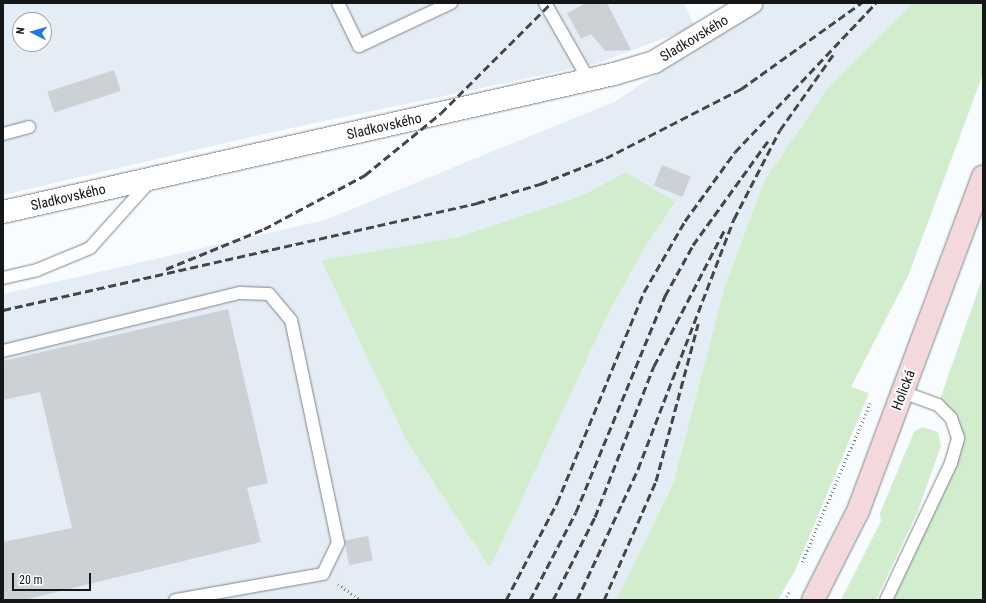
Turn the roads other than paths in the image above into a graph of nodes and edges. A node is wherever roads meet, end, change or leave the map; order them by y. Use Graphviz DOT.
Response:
graph roads {
  1 [pos="338,3"];
  2 [pos="450,3"];
  3 [pos="545,3"];
  4 [pos="751,3"];
  5 [pos="589,80"];
  6 [pos="29,127"];
  7 [pos="3,134"];
  8 [pos="983,176"];
  9 [pos="153,178"];
  10 [pos="3,212"];
  11 [pos="3,278"];
  12 [pos="3,350"];
  13 [pos="902,392"];
  14 [pos="175,600"];
  15 [pos="813,600"];
  16 [pos="886,600"];
  1 -- 2 [label="lane"];
  3 -- 5 [label="lane"];
  4 -- 5 [label="street, Sladkovského"];
  5 -- 9 [label="street, Sladkovského"];
  6 -- 7 [label="lane"];
  8 -- 13 [label="street, Holická"];
  9 -- 10 [label="street, Sladkovského"];
  9 -- 11 [label="lane"];
  12 -- 14 [label="lane"];
  13 -- 15 [label="street, Holická"];
  13 -- 16 [label="lane"];
}
